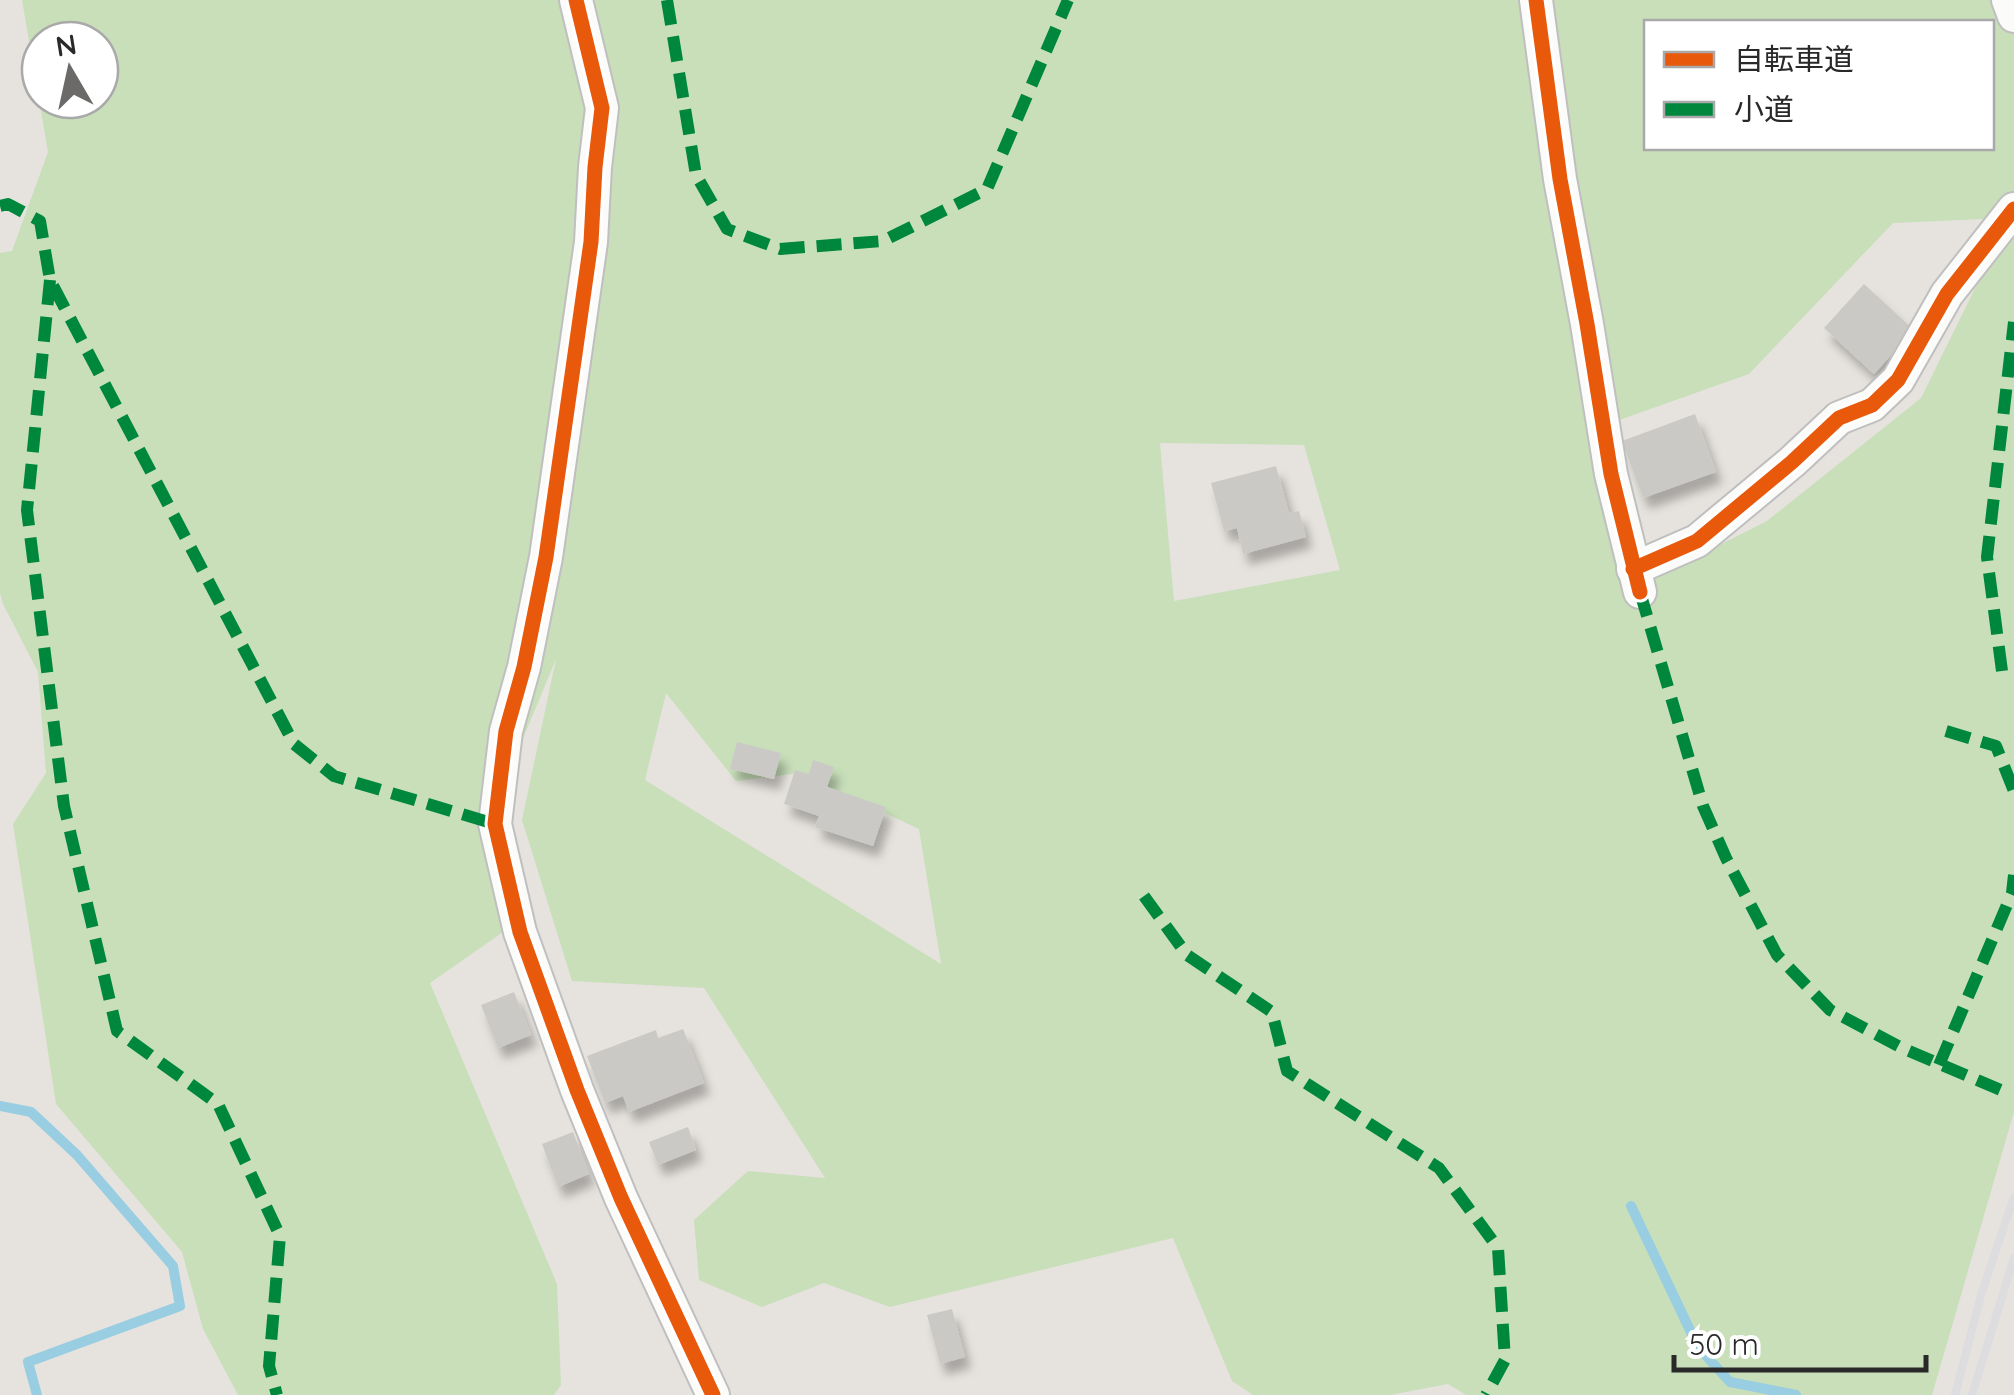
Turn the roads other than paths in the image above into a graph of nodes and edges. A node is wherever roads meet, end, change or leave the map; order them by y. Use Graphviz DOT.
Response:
graph roads {
  1 [pos="576,0"];
  2 [pos="1536,0"];
  3 [pos="2008,0"];
  4 [pos="2014,16"];
  5 [pos="2014,210"];
  6 [pos="713,1395"];
  1 -- 6 [label="street"];
  2 -- 5 [label="street"];
  3 -- 4 [label="street"];
}
